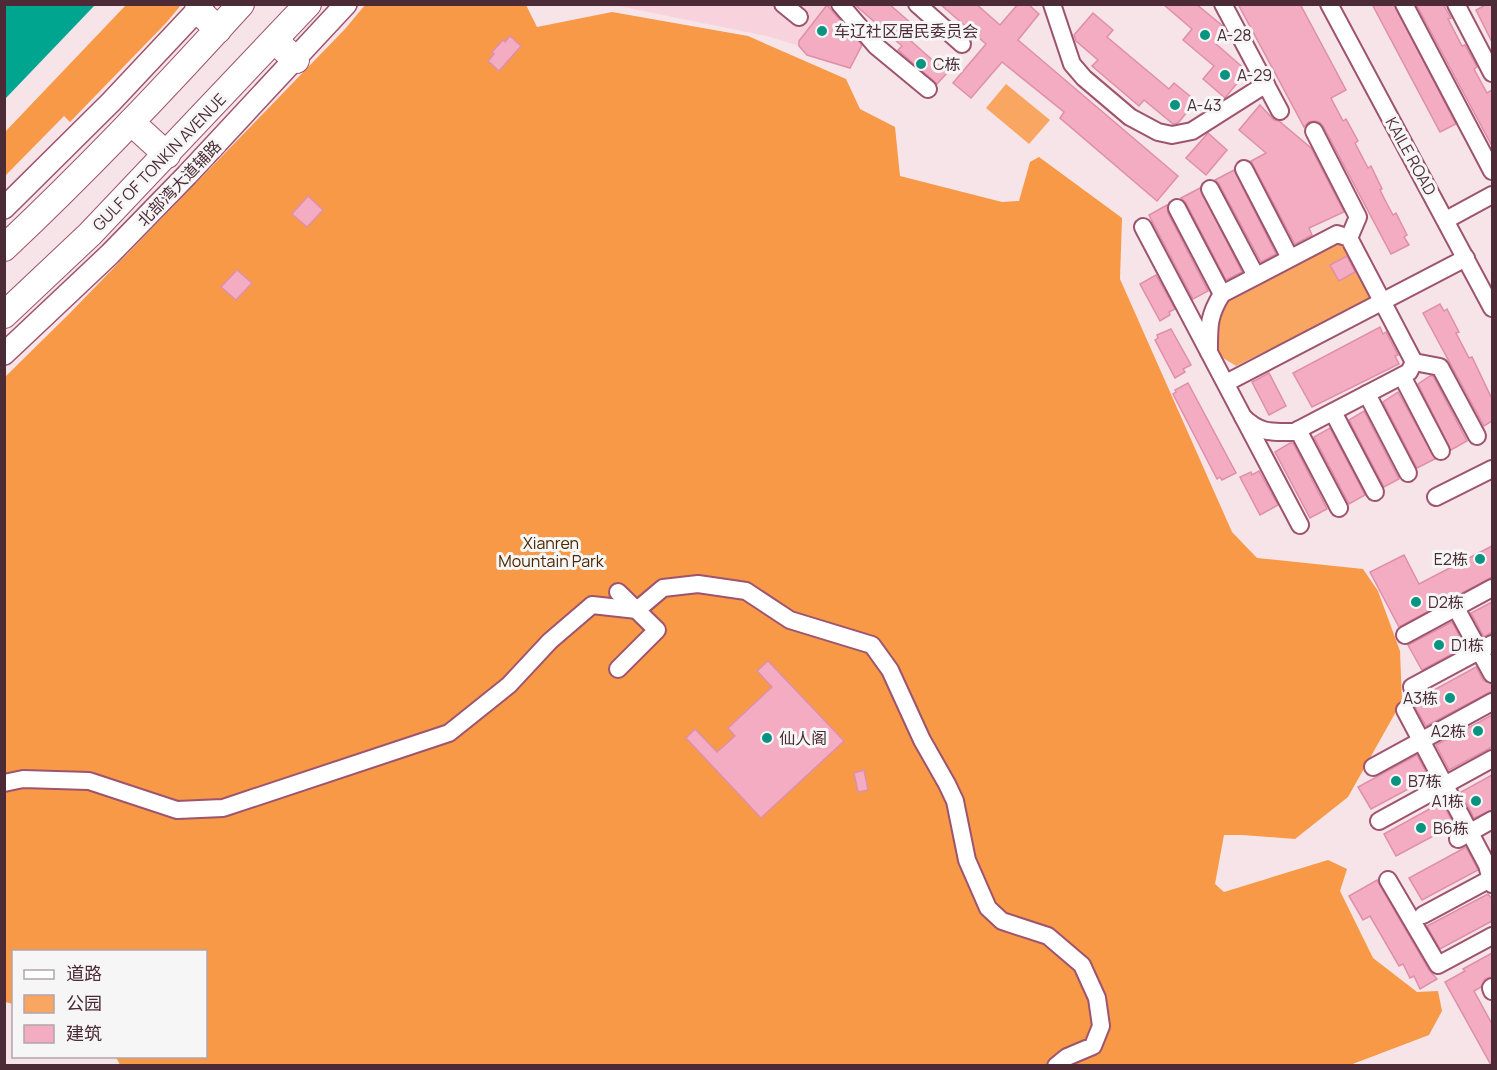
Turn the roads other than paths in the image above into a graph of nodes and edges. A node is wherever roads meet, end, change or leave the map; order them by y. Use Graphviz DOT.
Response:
graph roads {
  1 [pos="241,4"];
  2 [pos="308,4"];
  3 [pos="346,4"];
  4 [pos="783,4"];
  5 [pos="840,4"];
  6 [pos="917,4"];
  7 [pos="1052,4"];
  8 [pos="1223,4"];
  9 [pos="1329,4"];
  10 [pos="1404,4"];
  11 [pos="1456,4"];
  12 [pos="200,7"];
  13 [pos="800,17"];
  14 [pos="218,30"];
  15 [pos="275,41"];
  16 [pos="962,44"];
  17 [pos="296,60"];
  18 [pos="1492,73"];
  19 [pos="1266,84"];
  20 [pos="928,89"];
  21 [pos="1280,111"];
  22 [pos="132,122"];
  23 [pos="1314,131"];
  24 [pos="166,155"];
  25 [pos="1244,169"];
  26 [pos="1492,171"];
  27 [pos="1210,189"];
  28 [pos="1492,195"];
  29 [pos="4,208"];
  30 [pos="1177,208"];
  31 [pos="1446,220"];
  32 [pos="1143,227"];
  33 [pos="1348,238"];
  34 [pos="4,248"];
  35 [pos="1290,258"];
  36 [pos="1466,258"];
  37 [pos="1256,276"];
  38 [pos="1222,294"];
  39 [pos="1382,302"];
  40 [pos="1492,308"];
  41 [pos="4,315"];
  42 [pos="1209,352"];
  43 [pos="4,354"];
  44 [pos="1414,362"];
  45 [pos="1402,376"];
  46 [pos="1226,383"];
  47 [pos="1367,394"];
  48 [pos="1333,412"];
  49 [pos="1243,417"];
  50 [pos="1298,430"];
  51 [pos="1477,436"];
  52 [pos="1441,451"];
  53 [pos="1492,469"];
  54 [pos="1408,473"];
  55 [pos="1375,492"];
  56 [pos="1436,498"];
  57 [pos="1339,508"];
  58 [pos="1300,525"];
  59 [pos="1492,588"];
  60 [pos="618,592"];
  61 [pos="1456,608"];
  62 [pos="637,610"];
  63 [pos="1405,635"];
  64 [pos="1486,647"];
  65 [pos="618,669"];
  66 [pos="1492,674"];
  67 [pos="1412,687"];
  68 [pos="1492,702"];
  69 [pos="1405,710"];
  70 [pos="1421,741"];
  71 [pos="1492,759"];
  72 [pos="1373,767"];
  73 [pos="4,783"];
  74 [pos="1445,785"];
  75 [pos="1492,820"];
  76 [pos="1379,821"];
  77 [pos="1464,836"];
  78 [pos="1388,880"];
  79 [pos="1492,880"];
  80 [pos="1423,915"];
  81 [pos="1492,936"];
  82 [pos="1492,987"];
  83 [pos="1492,991"];
  84 [pos="1056,1065"];
  1 -- 14 [label="highway"];
  2 -- 15 [label="highway, GULF OF TONKIN AVENUE"];
  3 -- 17 [label="main road, 北部湾大道辅路"];
  4 -- 13 [label="street"];
  5 -- 20 [label="street"];
  6 -- 16 [label="street"];
  7 -- 19 [label="street"];
  8 -- 19 [label="street"];
  9 -- 31 [label="street, KAILE ROAD"];
  10 -- 26 [label="street"];
  11 -- 18 [label="street"];
  12 -- 14 [label="highway"];
  12 -- 29 [label="main road"];
  14 -- 22 [label="highway"];
  15 -- 17 [label="highway"];
  15 -- 24 [label="highway, GULF OF TONKIN AVENUE"];
  17 -- 43 [label="main road, 北部湾大道辅路"];
  19 -- 21 [label="street"];
  22 -- 24 [label="highway"];
  22 -- 34 [label="highway"];
  23 -- 33 [label="street"];
  24 -- 41 [label="highway, GULF OF TONKIN AVENUE"];
  25 -- 35 [label="street"];
  27 -- 37 [label="street"];
  28 -- 31 [label="street"];
  30 -- 38 [label="street"];
  31 -- 36 [label="street, KAILE ROAD"];
  32 -- 42 [label="street"];
  33 -- 35 [label="street"];
  33 -- 39 [label="street"];
  35 -- 37 [label="street"];
  36 -- 39 [label="street"];
  36 -- 40 [label="street, KAILE ROAD"];
  37 -- 38 [label="street"];
  38 -- 42 [label="street"];
  39 -- 44 [label="street"];
  39 -- 46 [label="street"];
  42 -- 46 [label="street"];
  44 -- 45 [label="street"];
  44 -- 51 [label="street"];
  45 -- 47 [label="street"];
  45 -- 52 [label="street"];
  46 -- 49 [label="street"];
  47 -- 48 [label="street"];
  47 -- 54 [label="street"];
  48 -- 50 [label="street"];
  48 -- 55 [label="street"];
  49 -- 50 [label="street"];
  49 -- 58 [label="street"];
  50 -- 57 [label="street"];
  53 -- 56 [label="street"];
  59 -- 61 [label="street"];
  60 -- 62 [label="street"];
  61 -- 63 [label="street"];
  61 -- 64 [label="street"];
  62 -- 65 [label="street"];
  62 -- 73 [label="street"];
  62 -- 84 [label="street"];
  64 -- 66 [label="street"];
  64 -- 67 [label="street"];
  68 -- 70 [label="street"];
  69 -- 70 [label="street"];
  70 -- 72 [label="street"];
  70 -- 74 [label="street"];
  71 -- 74 [label="street"];
  74 -- 76 [label="street"];
  74 -- 77 [label="street"];
  75 -- 77 [label="street"];
  77 -- 79 [label="street"];
  78 -- 81 [label="street"];
  79 -- 80 [label="street"];
  82 -- 83 [label="street"];
}
